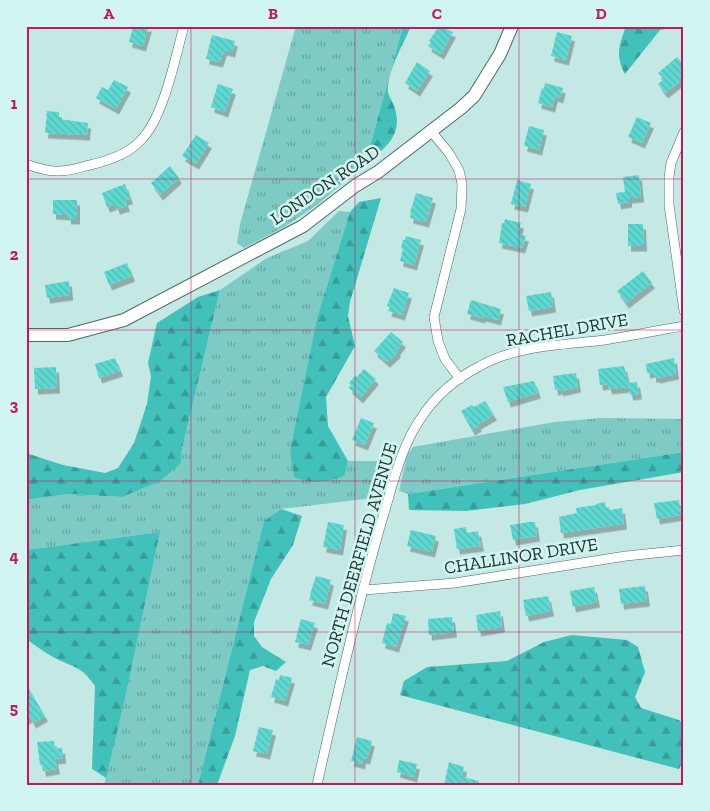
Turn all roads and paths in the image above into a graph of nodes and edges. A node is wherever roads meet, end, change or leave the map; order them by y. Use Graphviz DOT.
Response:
graph roads {
  1 [pos="184,26"];
  2 [pos="512,26"];
  3 [pos="431,131"];
  4 [pos="684,132"];
  5 [pos="26,164"];
  6 [pos="684,311"];
  7 [pos="684,326"];
  8 [pos="26,335"];
  9 [pos="460,379"];
  10 [pos="684,550"];
  11 [pos="364,590"];
  12 [pos="317,785"];
  1 -- 5 [label="street"];
  2 -- 3 [label="street, LONDON ROAD"];
  3 -- 8 [label="street, LONDON ROAD"];
  3 -- 9 [label="street"];
  4 -- 6 [label="street"];
  7 -- 9 [label="street, RACHEL DRIVE"];
  9 -- 11 [label="street, NORTH DEERFIELD AVENUE"];
  10 -- 11 [label="street, CHALLINOR DRIVE"];
  11 -- 12 [label="street, NORTH DEERFIELD AVENUE"];
}
